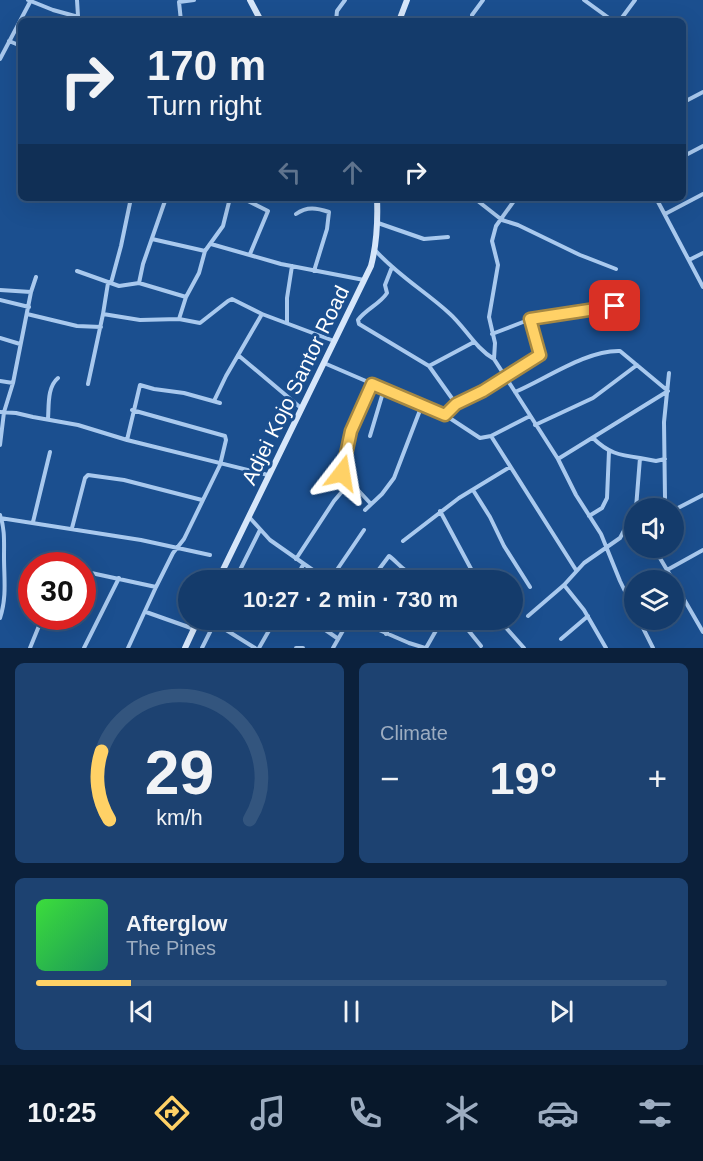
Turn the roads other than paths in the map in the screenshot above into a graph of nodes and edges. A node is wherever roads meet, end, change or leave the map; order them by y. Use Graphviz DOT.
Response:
graph roads {
  1 [pos="30,0"];
  2 [pos="77,0"];
  3 [pos="194,0"];
  4 [pos="250,0"];
  5 [pos="345,0"];
  6 [pos="407,0"];
  7 [pos="483,0"];
  8 [pos="584,0"];
  9 [pos="635,0"];
  10 [pos="78,17"];
  11 [pos="21,18"];
  12 [pos="82,18"];
  13 [pos="181,18"];
  14 [pos="258,18"];
  15 [pos="336,18"];
  16 [pos="400,18"];
  17 [pos="472,18"];
  18 [pos="611,18"];
  19 [pos="622,18"];
  20 [pos="18,23"];
  21 [pos="9,40"];
  22 [pos="18,44"];
  23 [pos="0,59"];
  24 [pos="703,92"];
  25 [pos="686,101"];
  26 [pos="703,146"];
  27 [pos="686,155"];
  28 [pos="703,194"];
  29 [pos="130,201"];
  30 [pos="165,201"];
  31 [pos="229,201"];
  32 [pos="248,201"];
  33 [pos="377,201"];
  34 [pos="478,201"];
  35 [pos="514,201"];
  36 [pos="658,201"];
  37 [pos="296,214"];
  38 [pos="665,214"];
  39 [pos="502,220"];
  40 [pos="378,223"];
  41 [pos="448,237"];
  42 [pos="152,239"];
  43 [pos="211,244"];
  44 [pos="375,250"];
  45 [pos="206,251"];
  46 [pos="703,253"];
  47 [pos="250,254"];
  48 [pos="689,260"];
  49 [pos="292,266"];
  50 [pos="392,267"];
  51 [pos="616,269"];
  52 [pos="77,271"];
  53 [pos="314,271"];
  54 [pos="36,277"];
  55 [pos="364,280"];
  56 [pos="110,283"];
  57 [pos="139,283"];
  58 [pos="703,286"];
  59 [pos="0,290"];
  60 [pos="31,292"];
  61 [pos="186,297"];
  62 [pos="0,300"];
  63 [pos="624,304"];
  64 [pos="29,307"];
  65 [pos="27,314"];
  66 [pos="103,314"];
  67 [pos="262,314"];
  68 [pos="179,319"];
  69 [pos="530,319"];
  70 [pos="287,323"];
  71 [pos="101,327"];
  72 [pos="492,334"];
  73 [pos="0,338"];
  74 [pos="334,341"];
  75 [pos="474,342"];
  76 [pos="20,344"];
  77 [pos="237,355"];
  78 [pos="494,359"];
  79 [pos="323,363"];
  80 [pos="637,365"];
  81 [pos="429,366"];
  82 [pos="669,373"];
  83 [pos="505,376"];
  84 [pos="58,378"];
  85 [pos="0,381"];
  86 [pos="13,383"];
  87 [pos="88,384"];
  88 [pos="372,384"];
  89 [pos="384,389"];
  90 [pos="669,391"];
  91 [pos="515,392"];
  92 [pos="214,401"];
  93 [pos="220,403"];
  94 [pos="456,404"];
  95 [pos="422,405"];
  96 [pos="301,408"];
  97 [pos="132,410"];
  98 [pos="2,412"];
  99 [pos="445,415"];
  100 [pos="530,416"];
  101 [pos="48,419"];
  102 [pos="535,425"];
  103 [pos="369,436"];
  104 [pos="492,436"];
  105 [pos="593,438"];
  106 [pos="127,440"];
  107 [pos="0,445"];
  108 [pos="609,451"];
  109 [pos="50,452"];
  110 [pos="640,458"];
  111 [pos="558,459"];
  112 [pos="665,459"];
  113 [pos="220,465"];
  114 [pos="510,467"];
  115 [pos="269,476"];
  116 [pos="351,481"];
  117 [pos="473,490"];
  118 [pos="703,495"];
  119 [pos="636,498"];
  120 [pos="664,498"];
  121 [pos="202,500"];
  122 [pos="372,504"];
  123 [pos="684,505"];
  124 [pos="365,510"];
  125 [pos="440,511"];
  126 [pos="589,516"];
  127 [pos="0,517"];
  128 [pos="250,518"];
  129 [pos="33,522"];
  130 [pos="72,528"];
  131 [pos="260,530"];
  132 [pos="364,530"];
  133 [pos="624,531"];
  134 [pos="404,542"];
  135 [pos="177,547"];
  136 [pos="608,548"];
  137 [pos="703,550"];
  138 [pos="210,555"];
  139 [pos="2,558"];
  140 [pos="660,558"];
  141 [pos="296,560"];
  142 [pos="303,565"];
  143 [pos="223,570"];
  144 [pos="240,570"];
  145 [pos="300,570"];
  146 [pos="311,570"];
  147 [pos="335,570"];
  148 [pos="378,570"];
  149 [pos="405,570"];
  150 [pos="472,570"];
  151 [pos="576,570"];
  152 [pos="667,570"];
  153 [pos="96,574"];
  154 [pos="119,578"];
  155 [pos="564,585"];
  156 [pos="156,587"];
  157 [pos="530,587"];
  158 [pos="624,589"];
  159 [pos="684,600"];
  160 [pos="146,612"];
  161 [pos="528,616"];
  162 [pos="588,616"];
  163 [pos="0,618"];
  164 [pos="178,623"];
  165 [pos="37,630"];
  166 [pos="194,630"];
  167 [pos="210,630"];
  168 [pos="228,630"];
  169 [pos="269,630"];
  170 [pos="327,630"];
  171 [pos="342,630"];
  172 [pos="377,630"];
  173 [pos="388,630"];
  174 [pos="436,630"];
  175 [pos="468,630"];
  176 [pos="508,630"];
  177 [pos="644,630"];
  178 [pos="703,632"];
  179 [pos="386,634"];
  180 [pos="337,638"];
  181 [pos="561,639"];
  182 [pos="481,646"];
  183 [pos="30,648"];
  184 [pos="84,648"];
  185 [pos="128,648"];
  186 [pos="185,648"];
  187 [pos="202,648"];
  188 [pos="257,648"];
  189 [pos="296,648"];
  190 [pos="303,648"];
  191 [pos="333,648"];
  192 [pos="426,648"];
  193 [pos="524,648"];
  194 [pos="606,648"];
  195 [pos="653,648"];
  1 -- 10 [label="street"];
  1 -- 11 [label="street"];
  2 -- 10 [label="street"];
  3 -- 13 [label="street"];
  4 -- 14 [label="street"];
  5 -- 15 [label="street"];
  6 -- 16 [label="street"];
  7 -- 17 [label="street"];
  8 -- 18 [label="street"];
  9 -- 19 [label="street"];
  10 -- 12 [label="street"];
  20 -- 21 [label="street"];
  21 -- 22 [label="street"];
  21 -- 23 [label="street"];
  24 -- 25 [label="street"];
  26 -- 27 [label="street"];
  28 -- 38 [label="street"];
  29 -- 56 [label="street"];
  30 -- 42 [label="street"];
  31 -- 43 [label="street"];
  32 -- 47 [label="street"];
  33 -- 40 [label="street, Adjei Kojo Santor Road"];
  34 -- 39 [label="street"];
  35 -- 39 [label="street"];
  36 -- 38 [label="street"];
  37 -- 53 [label="street"];
  38 -- 48 [label="street"];
  39 -- 51 [label="street"];
  39 -- 72 [label="street"];
  40 -- 41 [label="street"];
  40 -- 44 [label="street, Adjei Kojo Santor Road"];
  42 -- 45 [label="street"];
  42 -- 57 [label="street"];
  43 -- 45 [label="street"];
  43 -- 47 [label="street"];
  44 -- 50 [label="street"];
  44 -- 55 [label="street, Adjei Kojo Santor Road"];
  45 -- 61 [label="street"];
  46 -- 48 [label="street"];
  47 -- 49 [label="street"];
  48 -- 58 [label="street"];
  49 -- 53 [label="street"];
  49 -- 70 [label="street"];
  50 -- 75 [label="street"];
  50 -- 81 [label="street"];
  52 -- 56 [label="street"];
  53 -- 55 [label="street"];
  54 -- 60 [label="street"];
  55 -- 74 [label="street, Adjei Kojo Santor Road"];
  56 -- 57 [label="street"];
  56 -- 66 [label="street"];
  57 -- 61 [label="street"];
  59 -- 60 [label="street"];
  60 -- 64 [label="street"];
  61 -- 68 [label="street"];
  62 -- 64 [label="street"];
  63 -- 69 [label="street"];
  64 -- 65 [label="street"];
  65 -- 71 [label="street"];
  65 -- 76 [label="street"];
  66 -- 68 [label="street"];
  66 -- 71 [label="street"];
  67 -- 68 [label="street"];
  67 -- 70 [label="street"];
  67 -- 77 [label="street"];
  69 -- 72 [label="street"];
  69 -- 83 [label="street"];
  70 -- 74 [label="street"];
  71 -- 87 [label="street"];
  72 -- 78 [label="street"];
  73 -- 76 [label="street"];
  74 -- 79 [label="street, Adjei Kojo Santor Road"];
  75 -- 78 [label="street"];
  75 -- 81 [label="street"];
  76 -- 86 [label="street"];
  77 -- 92 [label="street"];
  77 -- 96 [label="street"];
  78 -- 83 [label="street"];
  79 -- 88 [label="street"];
  79 -- 96 [label="street, Adjei Kojo Santor Road"];
  80 -- 90 [label="street"];
  80 -- 91 [label="street"];
  80 -- 102 [label="street"];
  81 -- 94 [label="street"];
  82 -- 90 [label="street"];
  83 -- 91 [label="street"];
  83 -- 94 [label="street"];
  84 -- 101 [label="street"];
  85 -- 86 [label="street"];
  86 -- 98 [label="street"];
  88 -- 89 [label="street"];
  88 -- 116 [label="street"];
  89 -- 95 [label="street"];
  89 -- 103 [label="street"];
  90 -- 105 [label="street"];
  90 -- 112 [label="street"];
  91 -- 100 [label="street"];
  92 -- 93 [label="street"];
  92 -- 97 [label="street"];
  94 -- 99 [label="street"];
  95 -- 99 [label="street"];
  95 -- 122 [label="street"];
  96 -- 115 [label="street, Adjei Kojo Santor Road"];
  97 -- 106 [label="street"];
  97 -- 113 [label="street"];
  98 -- 101 [label="street"];
  98 -- 107 [label="street"];
  99 -- 104 [label="street"];
  100 -- 102 [label="street"];
  100 -- 104 [label="street"];
  101 -- 106 [label="street"];
  102 -- 111 [label="street"];
  104 -- 114 [label="street"];
  105 -- 108 [label="street"];
  105 -- 111 [label="street"];
  106 -- 113 [label="street"];
  108 -- 110 [label="street"];
  108 -- 126 [label="street"];
  109 -- 129 [label="street"];
  110 -- 112 [label="street"];
  110 -- 119 [label="street"];
  111 -- 126 [label="street"];
  112 -- 120 [label="street"];
  113 -- 115 [label="street"];
  113 -- 121 [label="street"];
  114 -- 117 [label="street"];
  114 -- 151 [label="street"];
  115 -- 128 [label="street, Adjei Kojo Santor Road"];
  116 -- 122 [label="street"];
  116 -- 141 [label="street"];
  117 -- 125 [label="street"];
  117 -- 157 [label="street"];
  118 -- 123 [label="street"];
  121 -- 130 [label="street"];
  121 -- 135 [label="street"];
  122 -- 124 [label="street"];
  125 -- 134 [label="street"];
  125 -- 150 [label="street"];
  126 -- 136 [label="street"];
  127 -- 129 [label="street"];
  127 -- 139 [label="street"];
  128 -- 131 [label="street"];
  128 -- 143 [label="street, Adjei Kojo Santor Road"];
  129 -- 130 [label="street"];
  130 -- 135 [label="street"];
  131 -- 141 [label="street"];
  131 -- 144 [label="street"];
  132 -- 147 [label="street"];
  133 -- 136 [label="street"];
  135 -- 138 [label="street"];
  135 -- 156 [label="street"];
  136 -- 151 [label="street"];
  136 -- 158 [label="street"];
  137 -- 152 [label="street"];
  139 -- 163 [label="street"];
  140 -- 152 [label="street"];
  141 -- 142 [label="street"];
  142 -- 145 [label="street"];
  142 -- 146 [label="street"];
  148 -- 149 [label="street"];
  151 -- 155 [label="street"];
  153 -- 154 [label="street"];
  154 -- 156 [label="street"];
  154 -- 184 [label="street"];
  155 -- 161 [label="street"];
  155 -- 162 [label="street"];
  156 -- 160 [label="street"];
  159 -- 178 [label="street"];
  160 -- 164 [label="street"];
  160 -- 185 [label="street"];
  162 -- 181 [label="street"];
  162 -- 194 [label="street"];
  165 -- 183 [label="street"];
  166 -- 186 [label="street"];
  167 -- 187 [label="street"];
  168 -- 188 [label="street"];
  169 -- 188 [label="street"];
  170 -- 180 [label="street"];
  171 -- 180 [label="street"];
  172 -- 179 [label="street"];
  173 -- 179 [label="street"];
  174 -- 192 [label="street"];
  175 -- 182 [label="street"];
  176 -- 193 [label="street"];
  177 -- 195 [label="street"];
  179 -- 192 [label="street"];
  180 -- 191 [label="street"];
  189 -- 190 [label="street"];
}
